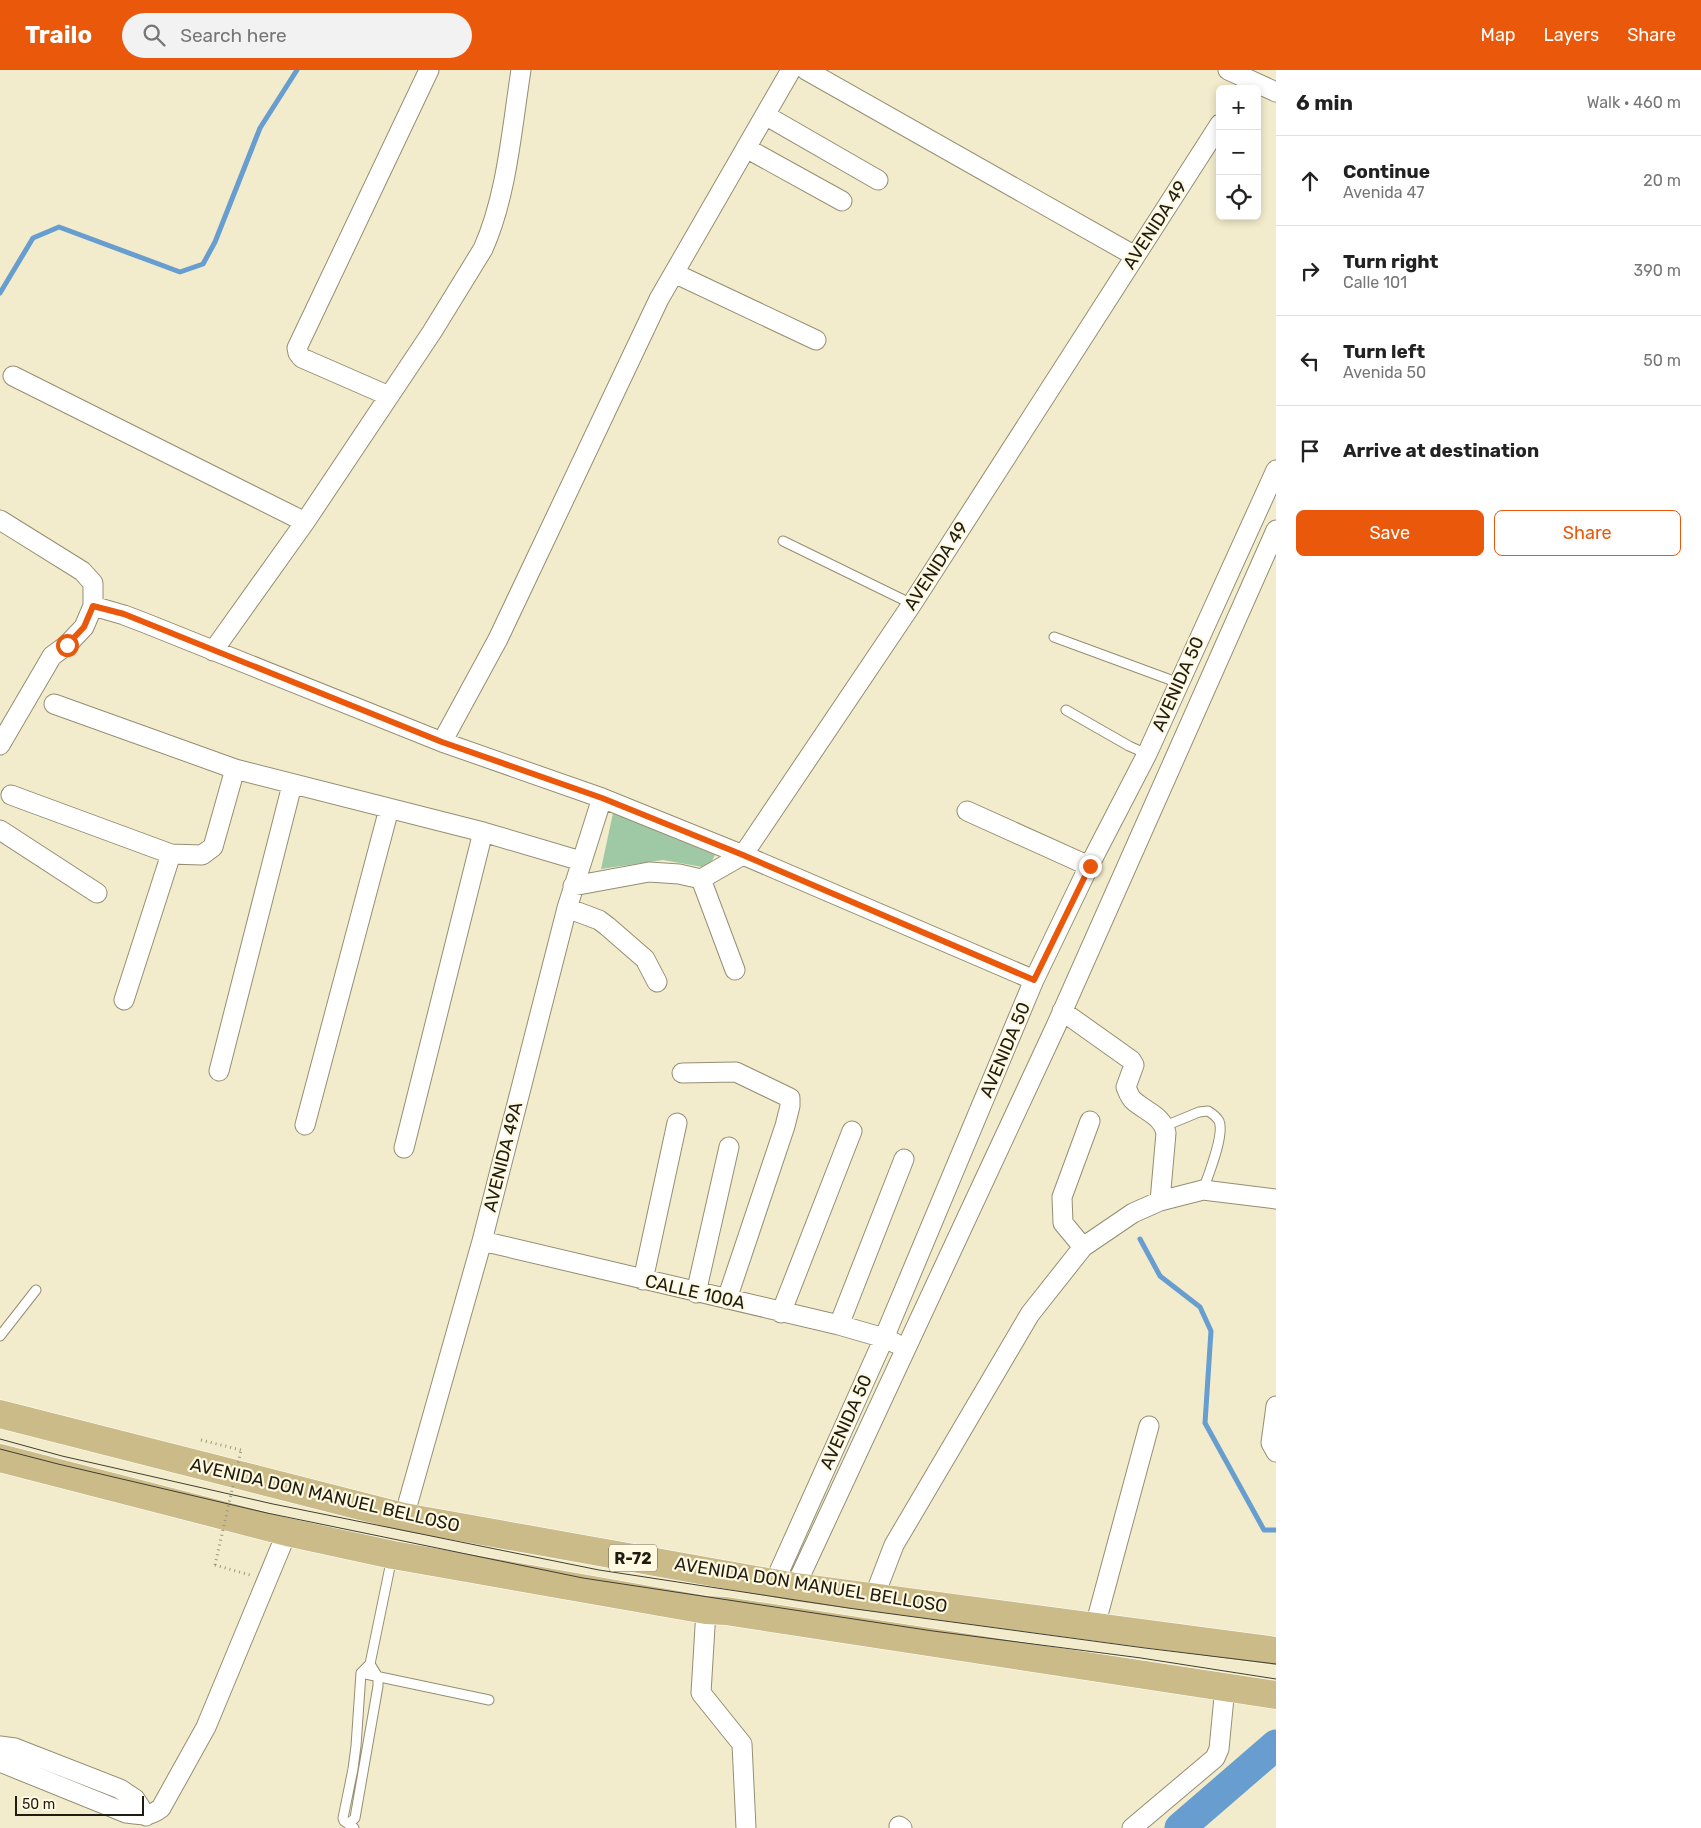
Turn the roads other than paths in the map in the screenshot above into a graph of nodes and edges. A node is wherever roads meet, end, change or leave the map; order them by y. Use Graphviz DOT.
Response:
graph roads {
  1 [pos="429,70"];
  2 [pos="519,70"];
  3 [pos="791,70"];
  4 [pos="806,70"];
  5 [pos="1228,70"];
  6 [pos="1245,84"];
  7 [pos="1276,92"];
  8 [pos="765,115"];
  9 [pos="1216,130"];
  10 [pos="746,148"];
  11 [pos="878,180"];
  12 [pos="842,201"];
  13 [pos="1135,256"];
  14 [pos="674,273"];
  15 [pos="816,340"];
  16 [pos="13,376"];
  17 [pos="389,396"];
  18 [pos="1276,470"];
  19 [pos="0,520"];
  20 [pos="305,522"];
  21 [pos="1276,530"];
  22 [pos="783,542"];
  23 [pos="912,604"];
  24 [pos="93,606"];
  25 [pos="1054,637"];
  26 [pos="213,651"];
  27 [pos="1179,683"];
  28 [pos="54,704"];
  29 [pos="1066,710"];
  30 [pos="442,742"];
  31 [pos="0,745"];
  32 [pos="1147,754"];
  33 [pos="234,769"];
  34 [pos="292,785"];
  35 [pos="12,795"];
  36 [pos="602,798"];
  37 [pos="390,809"];
  38 [pos="967,811"];
  39 [pos="0,830"];
  40 [pos="483,832"];
  41 [pos="171,854"];
  42 [pos="743,855"];
  43 [pos="582,861"];
  44 [pos="1090,866"];
  45 [pos="700,879"];
  46 [pos="574,886"];
  47 [pos="97,893"];
  48 [pos="567,908"];
  49 [pos="735,970"];
  50 [pos="1034,980"];
  51 [pos="658,982"];
  52 [pos="124,1000"];
  53 [pos="1062,1011"];
  54 [pos="219,1071"];
  55 [pos="682,1073"];
  56 [pos="1090,1121"];
  57 [pos="677,1122"];
  58 [pos="304,1125"];
  59 [pos="1165,1126"];
  60 [pos="852,1131"];
  61 [pos="729,1147"];
  62 [pos="404,1148"];
  63 [pos="904,1159"];
  64 [pos="1203,1190"];
  65 [pos="1276,1199"];
  66 [pos="1160,1201"];
  67 [pos="482,1241"];
  68 [pos="1083,1248"];
  69 [pos="643,1280"];
  70 [pos="36,1290"];
  71 [pos="696,1293"];
  72 [pos="726,1299"];
  73 [pos="780,1312"];
  74 [pos="839,1325"];
  75 [pos="0,1336"];
  76 [pos="884,1338"];
  77 [pos="905,1348"];
  78 [pos="1276,1406"];
  79 [pos="0,1414"];
  80 [pos="1149,1426"];
  81 [pos="1276,1452"];
  82 [pos="0,1458"];
  83 [pos="404,1517"];
  84 [pos="287,1532"];
  85 [pos="393,1554"];
  86 [pos="784,1585"];
  87 [pos="874,1597"];
  88 [pos="706,1610"];
  89 [pos="1095,1626"];
  90 [pos="1276,1651"];
  91 [pos="370,1664"];
  92 [pos="361,1674"];
  93 [pos="378,1677"];
  94 [pos="1225,1688"];
  95 [pos="1276,1695"];
  96 [pos="489,1700"];
  97 [pos="0,1746"];
  98 [pos="356,1746"];
  99 [pos="367,1747"];
  100 [pos="0,1762"];
  101 [pos="146,1816"];
  102 [pos="350,1826"];
  103 [pos="746,1828"];
  104 [pos="1132,1828"];
  1 -- 17 [label="street"];
  2 -- 17 [label="street"];
  3 -- 8 [label="street"];
  4 -- 13 [label="street"];
  5 -- 6 [label="street"];
  6 -- 7 [label="street"];
  8 -- 10 [label="street"];
  8 -- 11 [label="street"];
  9 -- 13 [label="street, AVENIDA 49"];
  10 -- 12 [label="street"];
  10 -- 14 [label="street"];
  13 -- 23 [label="street, AVENIDA 49"];
  14 -- 15 [label="street"];
  14 -- 30 [label="street"];
  16 -- 20 [label="street"];
  17 -- 20 [label="street"];
  18 -- 27 [label="street, AVENIDA 50"];
  19 -- 24 [label="street"];
  20 -- 26 [label="street"];
  21 -- 53 [label="street, AVENIDA 50"];
  22 -- 23 [label="lane"];
  23 -- 42 [label="street, AVENIDA 49"];
  24 -- 26 [label="street"];
  24 -- 31 [label="street"];
  25 -- 27 [label="lane"];
  26 -- 30 [label="street"];
  27 -- 32 [label="street, AVENIDA 50"];
  28 -- 33 [label="street"];
  29 -- 32 [label="lane"];
  30 -- 36 [label="street"];
  32 -- 44 [label="street, AVENIDA 50"];
  33 -- 34 [label="street"];
  33 -- 41 [label="street"];
  34 -- 37 [label="street"];
  34 -- 54 [label="street"];
  35 -- 41 [label="street"];
  36 -- 42 [label="street"];
  36 -- 43 [label="street, AVENIDA 49A"];
  37 -- 40 [label="street"];
  37 -- 58 [label="street"];
  38 -- 44 [label="street"];
  39 -- 47 [label="street"];
  40 -- 43 [label="street"];
  40 -- 62 [label="street"];
  41 -- 52 [label="street"];
  42 -- 45 [label="street, AVENIDA 49"];
  42 -- 50 [label="street"];
  43 -- 46 [label="street, AVENIDA 49A"];
  44 -- 50 [label="street, AVENIDA 50"];
  45 -- 46 [label="street"];
  45 -- 49 [label="street"];
  46 -- 48 [label="street, AVENIDA 49A"];
  48 -- 51 [label="street"];
  48 -- 67 [label="street, AVENIDA 49A"];
  50 -- 76 [label="street, AVENIDA 50"];
  53 -- 59 [label="street"];
  53 -- 77 [label="street, AVENIDA 50"];
  55 -- 72 [label="street"];
  56 -- 68 [label="street"];
  57 -- 69 [label="street"];
  59 -- 64 [label="lane"];
  59 -- 66 [label="street"];
  60 -- 73 [label="street"];
  61 -- 71 [label="street"];
  63 -- 74 [label="street"];
  64 -- 65 [label="street"];
  64 -- 66 [label="street"];
  66 -- 68 [label="street"];
  67 -- 69 [label="street, CALLE 100A"];
  67 -- 83 [label="street, AVENIDA 49A"];
  68 -- 87 [label="street"];
  69 -- 71 [label="street, CALLE 100A"];
  70 -- 75 [label="lane"];
  71 -- 72 [label="street, CALLE 100A"];
  72 -- 73 [label="street, CALLE 100A"];
  73 -- 74 [label="street, CALLE 100A"];
  74 -- 76 [label="street, CALLE 100A"];
  76 -- 77 [label="street, CALLE 100A"];
  76 -- 86 [label="street, AVENIDA 50"];
  77 -- 86 [label="street, AVENIDA 50"];
  78 -- 81 [label="street"];
  79 -- 83 [label="main road, AVENIDA DON MANUEL BELLOSO / R-72"];
  80 -- 89 [label="street"];
  82 -- 84 [label="main road, R-72"];
  83 -- 86 [label="main road, AVENIDA DON MANUEL BELLOSO / R-72"];
  84 -- 85 [label="main road, R-72"];
  84 -- 101 [label="street"];
  85 -- 88 [label="main road, R-72"];
  85 -- 91 [label="lane"];
  86 -- 87 [label="main road, AVENIDA DON MANUEL BELLOSO / R-72"];
  87 -- 89 [label="main road, AVENIDA DON MANUEL BELLOSO / R-72"];
  88 -- 94 [label="main road, R-72"];
  88 -- 103 [label="street"];
  89 -- 90 [label="main road, AVENIDA DON MANUEL BELLOSO / R-72"];
  91 -- 92 [label="lane"];
  91 -- 93 [label="lane"];
  92 -- 93 [label="lane"];
  92 -- 98 [label="lane"];
  93 -- 96 [label="lane"];
  93 -- 99 [label="lane"];
  94 -- 95 [label="main road, R-72"];
  94 -- 104 [label="street"];
  97 -- 101 [label="street"];
  98 -- 99 [label="lane"];
  98 -- 102 [label="lane"];
  99 -- 102 [label="lane"];
  100 -- 101 [label="street"];
}
